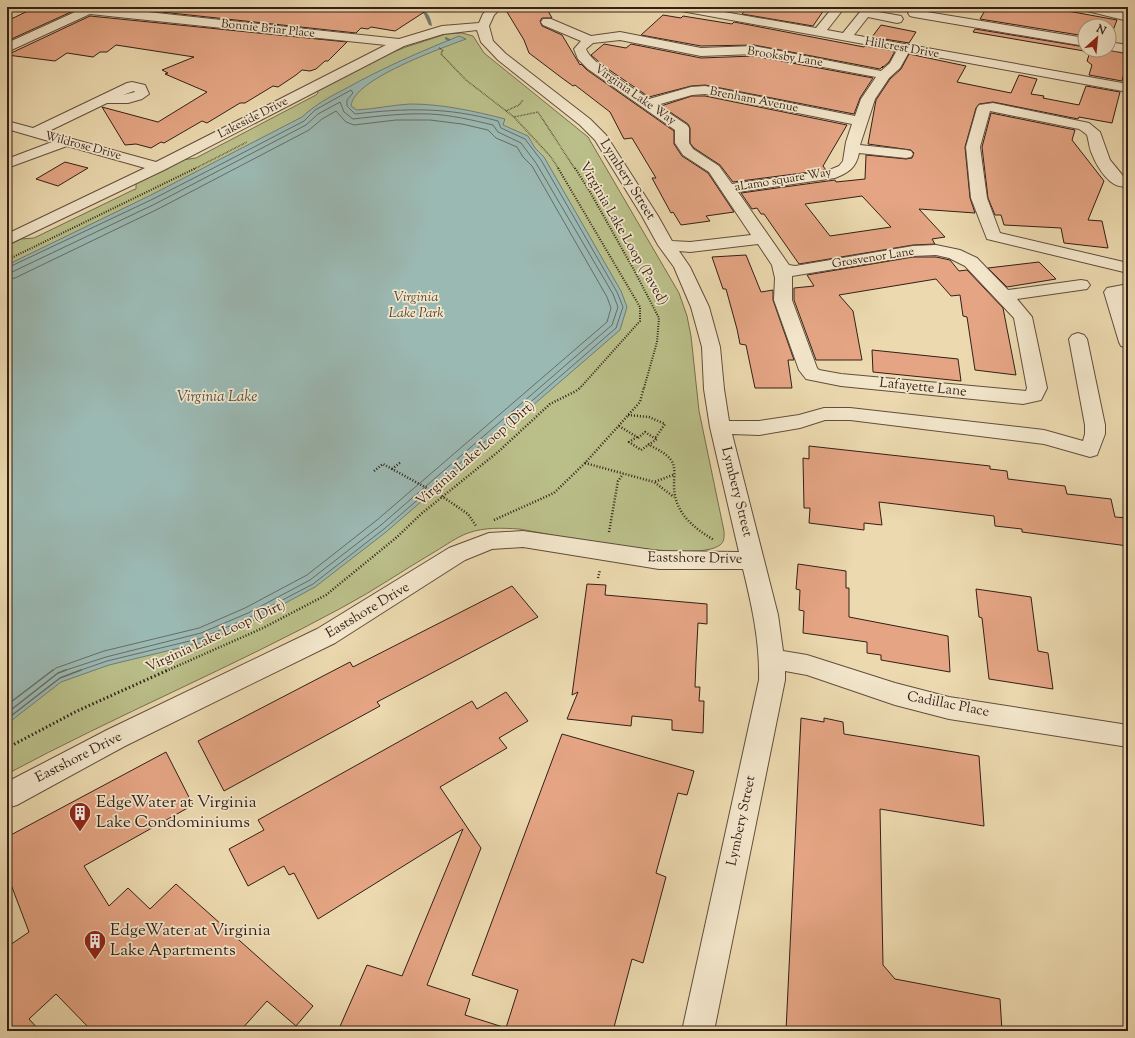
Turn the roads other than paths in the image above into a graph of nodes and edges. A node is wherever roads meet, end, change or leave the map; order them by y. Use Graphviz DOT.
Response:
graph roads {
  1 [pos="496,7"];
  2 [pos="676,7"];
  3 [pos="839,7"];
  4 [pos="918,7"];
  5 [pos="1091,7"];
  6 [pos="92,8"];
  7 [pos="868,10"];
  8 [pos="722,11"];
  9 [pos="1128,17"];
  10 [pos="898,19"];
  11 [pos="547,22"];
  12 [pos="483,26"];
  13 [pos="819,33"];
  14 [pos="846,38"];
  15 [pos="590,40"];
  16 [pos="1077,41"];
  17 [pos="400,43"];
  18 [pos="7,48"];
  19 [pos="906,48"];
  20 [pos="1117,48"];
  21 [pos="1128,50"];
  22 [pos="884,75"];
  23 [pos="1128,88"];
  24 [pos="105,99"];
  25 [pos="648,103"];
  26 [pos="860,121"];
  27 [pos="7,125"];
  28 [pos="35,132"];
  29 [pos="67,141"];
  30 [pos="852,148"];
  31 [pos="906,154"];
  32 [pos="7,164"];
  33 [pos="159,167"];
  34 [pos="1125,188"];
  35 [pos="728,189"];
  36 [pos="757,233"];
  37 [pos="7,240"];
  38 [pos="666,245"];
  39 [pos="978,251"];
  40 [pos="1128,268"];
  41 [pos="782,270"];
  42 [pos="1081,285"];
  43 [pos="1128,289"];
  44 [pos="1004,296"];
  45 [pos="1078,339"];
  46 [pos="1128,342"];
  47 [pos="813,375"];
  48 [pos="720,427"];
  49 [pos="753,560"];
  50 [pos="772,658"];
  51 [pos="1128,736"];
  52 [pos="7,796"];
  53 [pos="698,1031"];
  1 -- 12 [label="street"];
  2 -- 8 [label="street, Hillcrest Drive"];
  3 -- 13 [label="street"];
  4 -- 16 [label="street"];
  5 -- 9 [label="street"];
  6 -- 17 [label="street, Bonnie Briar Place"];
  6 -- 18 [label="street"];
  7 -- 10 [label="street"];
  7 -- 14 [label="street"];
  8 -- 13 [label="street, Hillcrest Drive"];
  11 -- 15 [label="street"];
  12 -- 17 [label="street, Lakeside Drive"];
  12 -- 38 [label="street, Lymbery Street"];
  13 -- 14 [label="street, Hillcrest Drive"];
  14 -- 19 [label="street, Hillcrest Drive"];
  15 -- 22 [label="street, Brooksby Lane"];
  15 -- 25 [label="street, Virginia Lake Way"];
  17 -- 33 [label="street, Lakeside Drive"];
  19 -- 22 [label="street, aLamo square Way"];
  19 -- 23 [label="street, Hillcrest Drive"];
  20 -- 21 [label="street"];
  22 -- 26 [label="street, aLamo square Way"];
  24 -- 28 [label="street"];
  25 -- 26 [label="street, Brenham Avenue"];
  25 -- 35 [label="street, Virginia Lake Way"];
  26 -- 30 [label="street, aLamo square Way"];
  27 -- 28 [label="street, Wildrose Drive"];
  28 -- 29 [label="street, Wildrose Drive"];
  29 -- 32 [label="street"];
  29 -- 33 [label="street, Wildrose Drive"];
  30 -- 31 [label="street"];
  30 -- 35 [label="street, aLamo square Way"];
  33 -- 37 [label="street, Lakeside Drive"];
  34 -- 39 [label="street"];
  35 -- 36 [label="street, Virginia Lake Way"];
  36 -- 38 [label="street"];
  36 -- 41 [label="street, Virginia Lake Way"];
  38 -- 48 [label="street, Lymbery Street"];
  39 -- 40 [label="street, Grosvenor Lane"];
  39 -- 41 [label="street, Grosvenor Lane"];
  39 -- 44 [label="street"];
  41 -- 47 [label="street, Virginia Lake Way"];
  42 -- 44 [label="street"];
  43 -- 46 [label="street"];
  44 -- 47 [label="street, Lafayette Lane"];
  45 -- 48 [label="street"];
  48 -- 49 [label="street, Lymbery Street"];
  49 -- 50 [label="street, Lymbery Street"];
  49 -- 52 [label="street, Eastshore Drive"];
  50 -- 51 [label="street, Cadillac Place"];
  50 -- 53 [label="street, Lymbery Street"];
}
